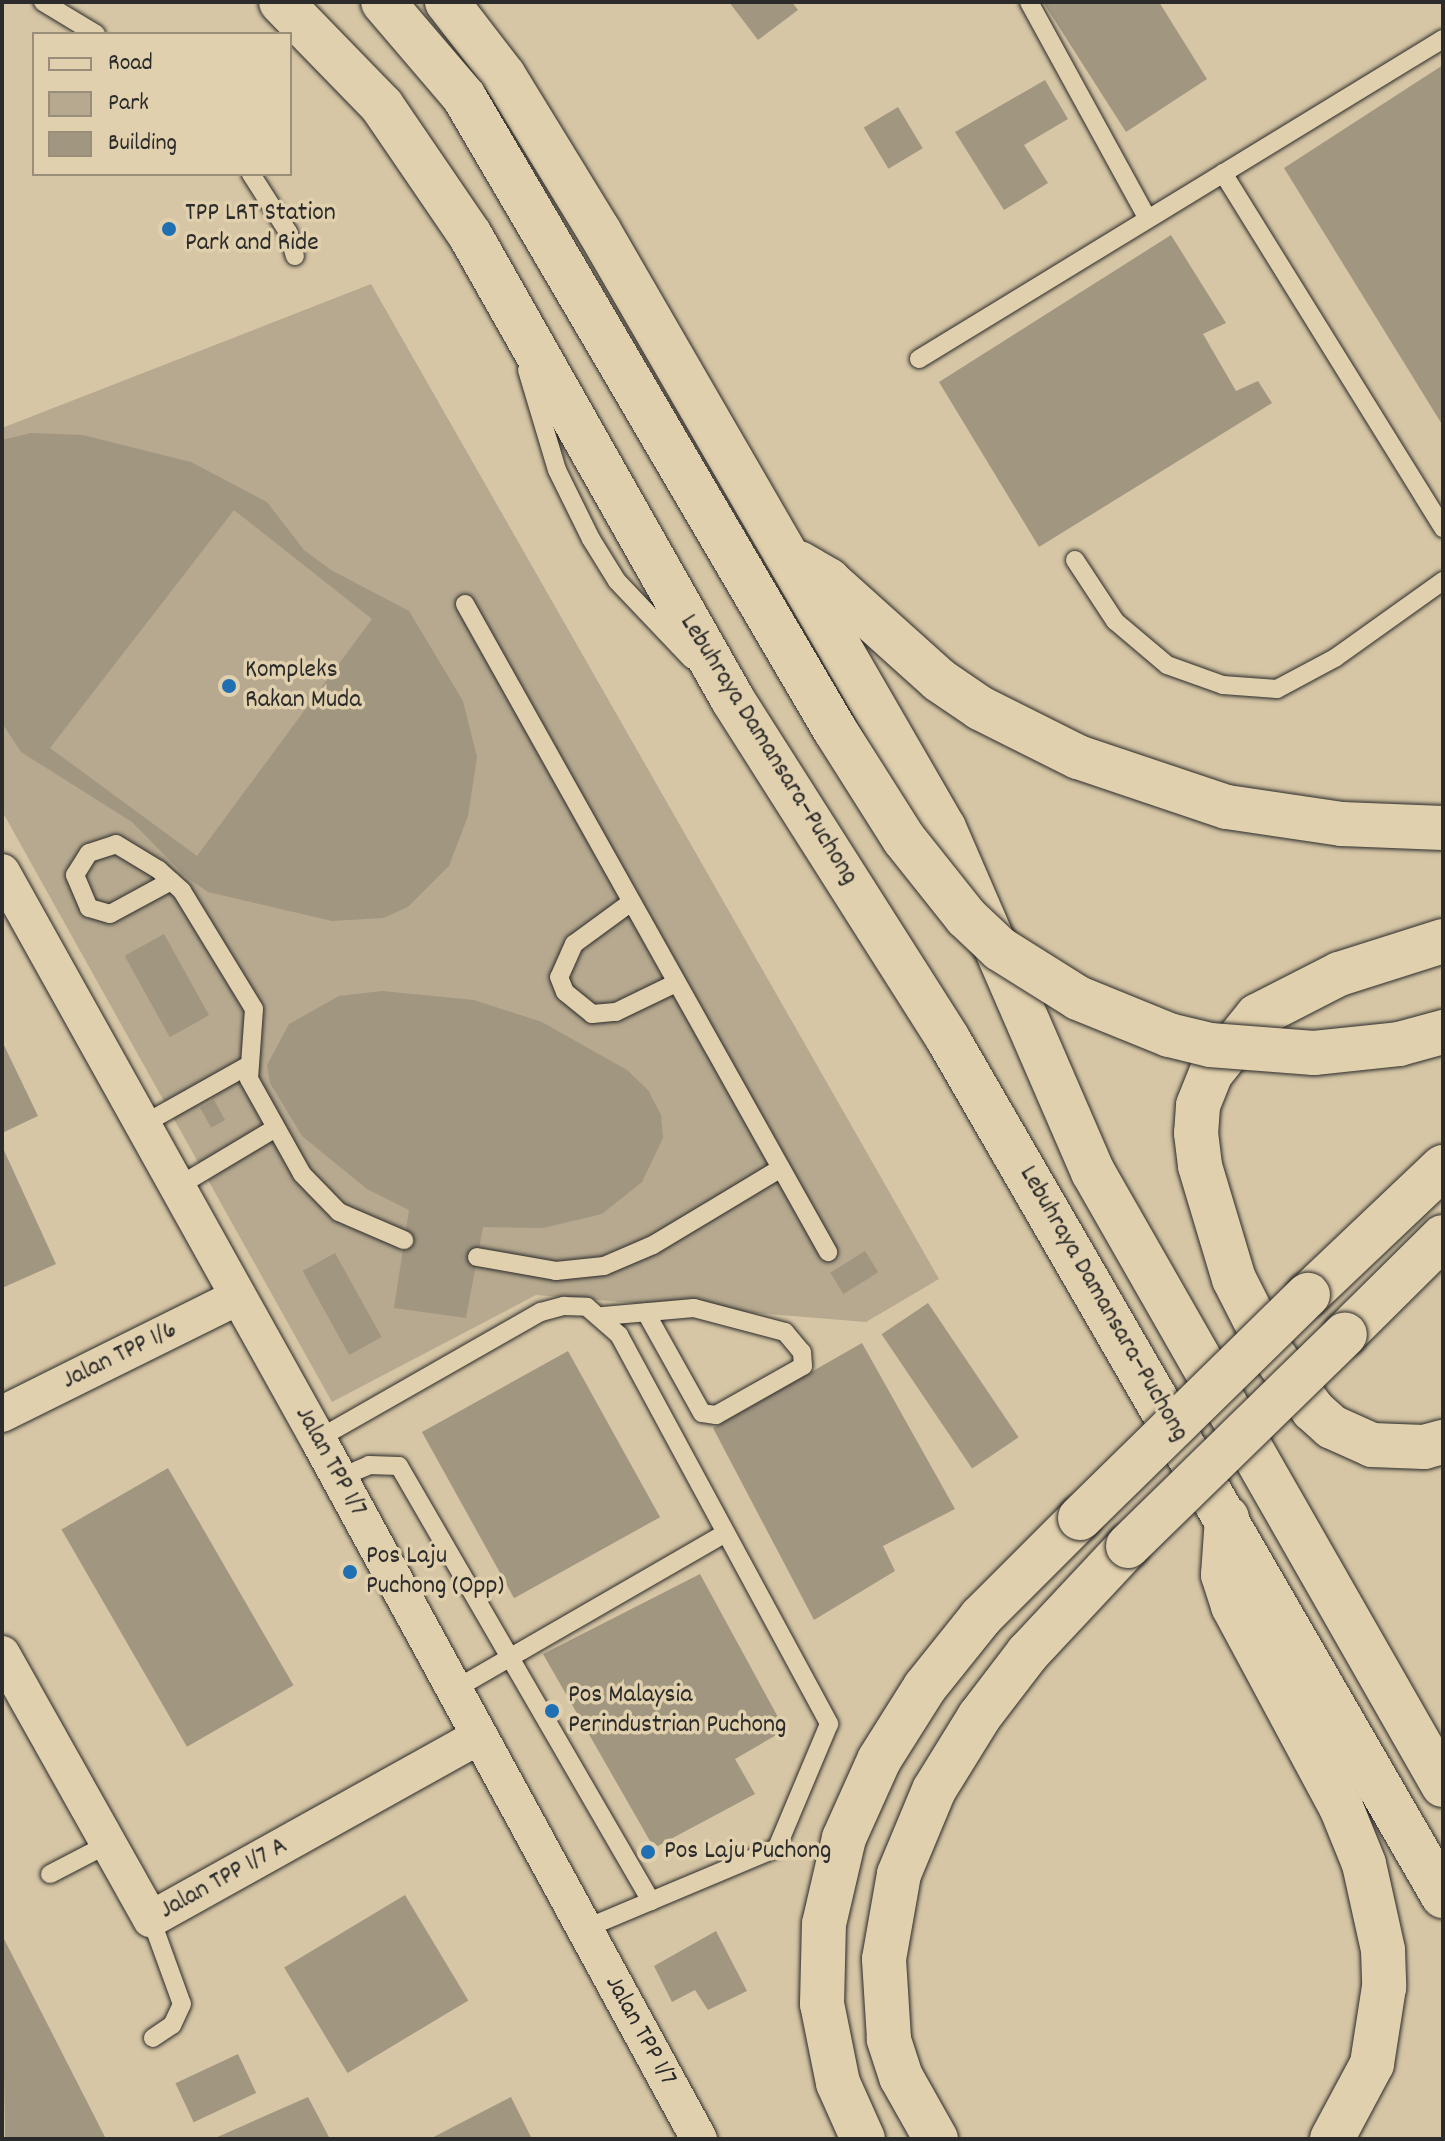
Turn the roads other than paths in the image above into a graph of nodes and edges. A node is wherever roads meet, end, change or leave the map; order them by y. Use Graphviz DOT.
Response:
graph roads {
  1 [pos="43,2"];
  2 [pos="281,2"];
  3 [pos="383,2"];
  4 [pos="447,2"];
  5 [pos="1029,2"];
  6 [pos="93,32"];
  7 [pos="1443,39"];
  8 [pos="1223,173"];
  9 [pos="252,176"];
  10 [pos="1148,219"];
  11 [pos="295,256"];
  12 [pos="919,359"];
  13 [pos="1443,528"];
  14 [pos="790,558"];
  15 [pos="1075,560"];
  16 [pos="1443,581"];
  17 [pos="465,604"];
  18 [pos="1443,828"];
  19 [pos="2,872"];
  20 [pos="171,881"];
  21 [pos="630,903"];
  22 [pos="1443,941"];
  23 [pos="676,983"];
  24 [pos="1443,1032"];
  25 [pos="247,1066"];
  26 [pos="142,1125"];
  27 [pos="274,1129"];
  28 [pos="1443,1167"];
  29 [pos="781,1168"];
  30 [pos="177,1187"];
  31 [pos="1443,1237"];
  32 [pos="404,1240"];
  33 [pos="828,1252"];
  34 [pos="477,1257"];
  35 [pos="238,1297"];
  36 [pos="646,1313"];
  37 [pos="603,1316"];
  38 [pos="2,1414"];
  39 [pos="318,1439"];
  40 [pos="1443,1442"];
  41 [pos="339,1478"];
  42 [pos="1227,1518"];
  43 [pos="724,1534"];
  44 [pos="2,1654"];
  45 [pos="511,1657"];
  46 [pos="452,1691"];
  47 [pos="478,1737"];
  48 [pos="1443,1785"];
  49 [pos="108,1844"];
  50 [pos="50,1874"];
  51 [pos="1443,1896"];
  52 [pos="651,1901"];
  53 [pos="151,1919"];
  54 [pos="584,1929"];
  55 [pos="153,2038"];
  56 [pos="699,2139"];
  57 [pos="863,2139"];
  58 [pos="936,2139"];
  59 [pos="1332,2139"];
  1 -- 6 [label="lane"];
  2 -- 42 [label="highway, Lebuhraya Damansara–Puchong"];
  3 -- 24 [label="highway, bridge"];
  4 -- 14 [label="highway"];
  5 -- 10 [label="lane"];
  7 -- 8 [label="lane"];
  8 -- 10 [label="lane"];
  8 -- 13 [label="lane"];
  9 -- 11 [label="lane"];
  10 -- 12 [label="lane"];
  14 -- 18 [label="highway"];
  14 -- 48 [label="highway"];
  15 -- 16 [label="lane"];
  17 -- 21 [label="lane"];
  19 -- 26 [label="street, Jalan TPP 1/7"];
  20 -- 20 [label="lane"];
  20 -- 25 [label="lane"];
  21 -- 23 [label="lane"];
  21 -- 23 [label="lane"];
  22 -- 40 [label="highway"];
  23 -- 29 [label="lane"];
  25 -- 26 [label="lane"];
  25 -- 27 [label="lane"];
  26 -- 30 [label="street, Jalan TPP 1/7"];
  27 -- 30 [label="lane"];
  27 -- 32 [label="lane"];
  28 -- 57 [label="highway, bridge"];
  29 -- 33 [label="lane"];
  29 -- 34 [label="lane"];
  30 -- 35 [label="street, Jalan TPP 1/7"];
  31 -- 58 [label="highway, bridge"];
  35 -- 38 [label="street, Jalan TPP 1/6"];
  35 -- 39 [label="street, Jalan TPP 1/7"];
  36 -- 36 [label="lane"];
  36 -- 37 [label="lane"];
  37 -- 39 [label="lane"];
  37 -- 43 [label="lane"];
  39 -- 41 [label="street, Jalan TPP 1/7"];
  41 -- 45 [label="lane"];
  41 -- 46 [label="street, Jalan TPP 1/7"];
  42 -- 51 [label="highway, Lebuhraya Damansara–Puchong"];
  42 -- 59 [label="highway"];
  43 -- 45 [label="lane"];
  43 -- 52 [label="lane"];
  44 -- 49 [label="street, Jalan TPP 1/7 A"];
  45 -- 46 [label="lane"];
  45 -- 52 [label="lane"];
  46 -- 47 [label="street, Jalan TPP 1/7"];
  47 -- 53 [label="street, Jalan TPP 1/7 A"];
  47 -- 54 [label="street, Jalan TPP 1/7"];
  49 -- 50 [label="lane"];
  49 -- 53 [label="street, Jalan TPP 1/7 A"];
  52 -- 54 [label="lane"];
  53 -- 55 [label="lane"];
  54 -- 56 [label="street, Jalan TPP 1/7"];
}
